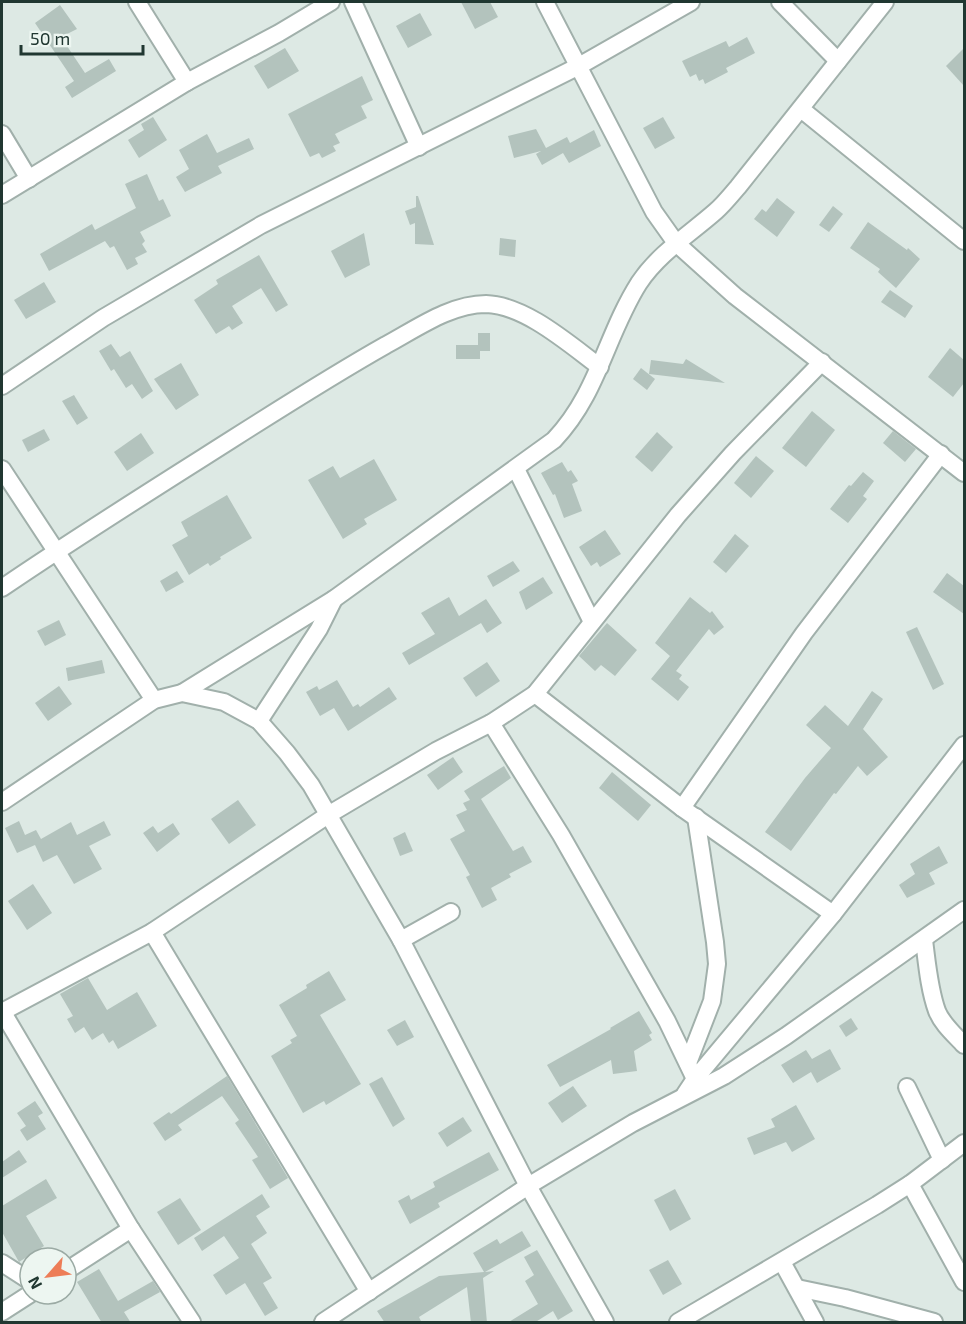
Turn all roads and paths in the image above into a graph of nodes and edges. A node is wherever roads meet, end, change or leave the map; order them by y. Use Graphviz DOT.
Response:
graph roads {
  1 [pos="137,2"];
  2 [pos="331,2"];
  3 [pos="353,2"];
  4 [pos="545,2"];
  5 [pos="691,2"];
  6 [pos="780,2"];
  7 [pos="885,2"];
  8 [pos="838,61"];
  9 [pos="579,66"];
  10 [pos="187,82"];
  11 [pos="801,109"];
  12 [pos="2,134"];
  13 [pos="419,147"];
  14 [pos="29,179"];
  15 [pos="2,195"];
  16 [pos="964,241"];
  17 [pos="676,243"];
  18 [pos="822,362"];
  19 [pos="600,367"];
  20 [pos="2,386"];
  21 [pos="941,454"];
  22 [pos="2,469"];
  23 [pos="516,469"];
  24 [pos="964,473"];
  25 [pos="55,552"];
  26 [pos="2,588"];
  27 [pos="334,599"];
  28 [pos="592,622"];
  29 [pos="182,693"];
  30 [pos="535,694"];
  31 [pos="154,700"];
  32 [pos="259,721"];
  33 [pos="491,723"];
  34 [pos="964,745"];
  35 [pos="2,802"];
  36 [pos="682,808"];
  37 [pos="328,814"];
  38 [pos="696,817"];
  39 [pos="964,910"];
  40 [pos="451,912"];
  41 [pos="833,914"];
  42 [pos="152,932"];
  43 [pos="401,940"];
  44 [pos="924,940"];
  45 [pos="2,1011"];
  46 [pos="964,1045"];
  47 [pos="688,1063"];
  48 [pos="695,1078"];
  49 [pos="907,1087"];
  50 [pos="683,1098"];
  51 [pos="964,1143"];
  52 [pos="942,1160"];
  53 [pos="910,1184"];
  54 [pos="528,1186"];
  55 [pos="131,1229"];
  56 [pos="782,1262"];
  57 [pos="2,1263"];
  58 [pos="78,1263"];
  59 [pos="18,1273"];
  60 [pos="964,1282"];
  61 [pos="797,1288"];
  62 [pos="369,1292"];
  63 [pos="18,1302"];
  64 [pos="2,1312"];
  65 [pos="192,1323"];
  66 [pos="323,1323"];
  67 [pos="605,1323"];
  68 [pos="678,1323"];
  69 [pos="815,1323"];
  70 [pos="934,1323"];
  1 -- 10 [label="street"];
  2 -- 10 [label="street"];
  3 -- 13 [label="street"];
  4 -- 9 [label="street"];
  5 -- 9 [label="street"];
  6 -- 8 [label="street"];
  7 -- 8 [label="street"];
  8 -- 11 [label="street"];
  9 -- 13 [label="street"];
  9 -- 17 [label="street"];
  10 -- 14 [label="street"];
  11 -- 16 [label="street"];
  11 -- 17 [label="street"];
  12 -- 14 [label="street"];
  13 -- 20 [label="street"];
  14 -- 15 [label="street"];
  17 -- 18 [label="street"];
  17 -- 19 [label="street"];
  18 -- 21 [label="street"];
  18 -- 28 [label="street"];
  19 -- 23 [label="street"];
  19 -- 25 [label="street"];
  21 -- 24 [label="street"];
  21 -- 36 [label="street"];
  22 -- 25 [label="street"];
  23 -- 27 [label="street"];
  23 -- 28 [label="street"];
  25 -- 26 [label="street"];
  25 -- 31 [label="street"];
  27 -- 29 [label="street"];
  27 -- 32 [label="street"];
  28 -- 30 [label="street"];
  29 -- 31 [label="street"];
  29 -- 32 [label="street"];
  30 -- 33 [label="street"];
  30 -- 36 [label="street"];
  31 -- 35 [label="street"];
  32 -- 37 [label="street"];
  33 -- 37 [label="street"];
  33 -- 47 [label="street"];
  34 -- 41 [label="street"];
  36 -- 38 [label="street"];
  37 -- 42 [label="street"];
  37 -- 43 [label="street"];
  38 -- 41 [label="street"];
  38 -- 47 [label="street"];
  39 -- 44 [label="street"];
  40 -- 43 [label="street"];
  41 -- 48 [label="street"];
  42 -- 45 [label="street"];
  42 -- 62 [label="street"];
  43 -- 54 [label="street"];
  44 -- 46 [label="street"];
  44 -- 50 [label="street"];
  45 -- 55 [label="street"];
  47 -- 48 [label="street"];
  48 -- 50 [label="street"];
  49 -- 52 [label="street"];
  50 -- 54 [label="street"];
  51 -- 52 [label="street"];
  52 -- 53 [label="street"];
  53 -- 56 [label="street"];
  53 -- 60 [label="street"];
  54 -- 62 [label="street"];
  54 -- 67 [label="street"];
  55 -- 58 [label="street"];
  55 -- 65 [label="street"];
  56 -- 61 [label="street"];
  56 -- 68 [label="street"];
  57 -- 59 [label="street"];
  61 -- 69 [label="street"];
  61 -- 70 [label="street"];
  62 -- 66 [label="street"];
  63 -- 64 [label="street"];
}
